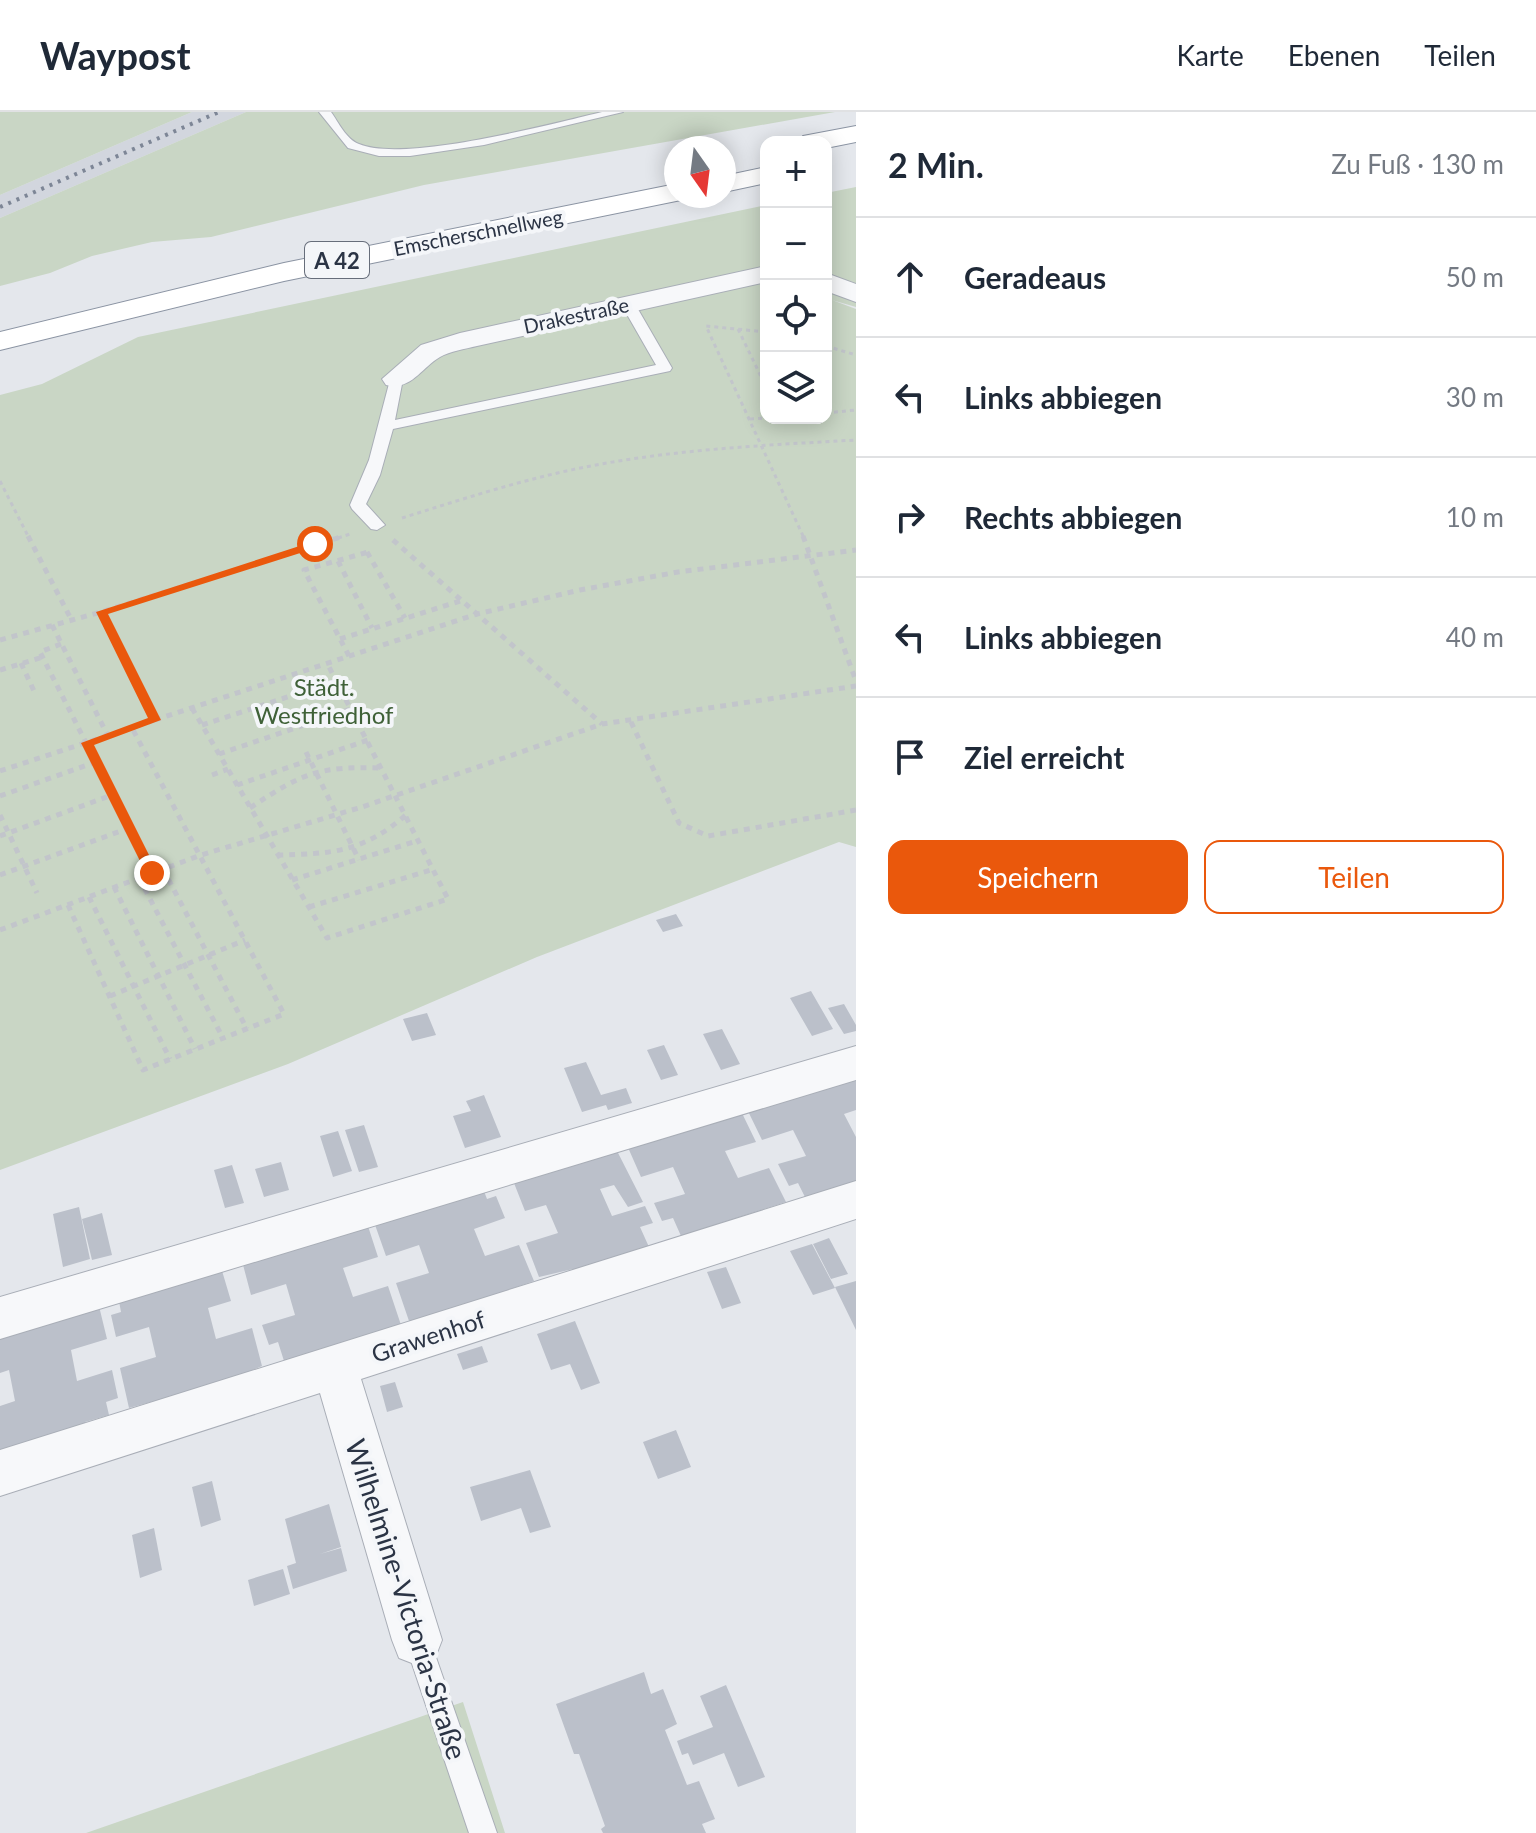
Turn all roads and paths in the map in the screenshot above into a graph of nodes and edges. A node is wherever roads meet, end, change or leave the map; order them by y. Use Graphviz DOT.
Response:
graph roads {
  1 [pos="325,112"];
  2 [pos="617,112"];
  3 [pos="856,134"];
  4 [pos="832,138"];
  5 [pos="760,151"];
  6 [pos="736,156"];
  7 [pos="856,161"];
  8 [pos="832,164"];
  9 [pos="664,168"];
  10 [pos="760,176"];
  11 [pos="736,181"];
  12 [pos="664,195"];
  13 [pos="509,199"];
  14 [pos="479,205"];
  15 [pos="760,275"];
  16 [pos="832,284"];
  17 [pos="856,294"];
  18 [pos="628,304"];
  19 [pos="0,314"];
  20 [pos="738,329"];
  21 [pos="760,331"];
  22 [pos="0,341"];
  23 [pos="832,348"];
  24 [pos="856,355"];
  25 [pos="760,375"];
  26 [pos="396,379"];
  27 [pos="856,410"];
  28 [pos="832,412"];
  29 [pos="760,418"];
  30 [pos="750,419"];
  31 [pos="386,426"];
  32 [pos="856,440"];
  33 [pos="763,447"];
  34 [pos="0,481"];
  35 [pos="10,500"];
  36 [pos="0,503"];
  37 [pos="377,525"];
  38 [pos="396,543"];
  39 [pos="856,550"];
  40 [pos="367,552"];
  41 [pos="812,555"];
  42 [pos="338,561"];
  43 [pos="461,600"];
  44 [pos="101,612"];
  45 [pos="477,614"];
  46 [pos="405,618"];
  47 [pos="71,619"];
  48 [pos="52,625"];
  49 [pos="372,628"];
  50 [pos="340,639"];
  51 [pos="0,640"];
  52 [pos="61,644"];
  53 [pos="349,656"];
  54 [pos="43,657"];
  55 [pos="21,663"];
  56 [pos="327,663"];
  57 [pos="0,670"];
  58 [pos="336,681"];
  59 [pos="856,683"];
  60 [pos="34,691"];
  61 [pos="192,708"];
  62 [pos="351,709"];
  63 [pos="155,720"];
  64 [pos="631,722"];
  65 [pos="602,724"];
  66 [pos="202,725"];
  67 [pos="132,728"];
  68 [pos="108,736"];
  69 [pos="368,740"];
  70 [pos="87,743"];
  71 [pos="306,752"];
  72 [pos="219,754"];
  73 [pos="311,760"];
  74 [pos="96,762"];
  75 [pos="316,768"];
  76 [pos="383,768"];
  77 [pos="228,769"];
  78 [pos="0,771"];
  79 [pos="212,775"];
  80 [pos="237,785"];
  81 [pos="112,795"];
  82 [pos="397,795"];
  83 [pos="0,796"];
  84 [pos="250,808"];
  85 [pos="856,810"];
  86 [pos="337,814"];
  87 [pos="407,814"];
  88 [pos="0,815"];
  89 [pos="129,828"];
  90 [pos="8,833"];
  91 [pos="0,836"];
  92 [pos="266,836"];
  93 [pos="420,840"];
  94 [pos="354,849"];
  95 [pos="201,855"];
  96 [pos="277,855"];
  97 [pos="359,860"];
  98 [pos="24,866"];
  99 [pos="163,869"];
  100 [pos="434,869"];
  101 [pos="152,873"];
  102 [pos="0,875"];
  103 [pos="139,878"];
  104 [pos="292,880"];
  105 [pos="114,887"];
  106 [pos="37,893"];
  107 [pos="89,897"];
  108 [pos="68,905"];
  109 [pos="308,907"];
  110 [pos="0,930"];
  111 [pos="245,940"];
  112 [pos="208,955"];
  113 [pos="184,965"];
  114 [pos="159,976"];
  115 [pos="134,986"];
  116 [pos="109,996"];
  117 [pos="247,1029"];
  118 [pos="223,1038"];
  119 [pos="195,1049"];
  120 [pos="170,1059"];
  121 [pos="856,1063"];
  122 [pos="856,1200"];
  123 [pos="0,1318"];
  124 [pos="334,1365"];
  125 [pos="0,1473"];
  126 [pos="417,1640"];
  127 [pos="483,1833"];
  1 -- 2 [label="lane"];
  3 -- 4 [label="highway"];
  5 -- 6 [label="highway"];
  7 -- 8 [label="highway"];
  9 -- 13 [label="highway, Emscherschnellweg"];
  10 -- 11 [label="highway"];
  12 -- 22 [label="highway, Emscherschnellweg / A 42"];
  14 -- 19 [label="highway, Emscherschnellweg / A 42"];
  15 -- 18 [label="street, Drakestraße"];
  16 -- 17 [label="street"];
  18 -- 26 [label="street, Drakestraße"];
  18 -- 31 [label="lane"];
  20 -- 21 [label="path"];
  20 -- 25 [label="path"];
  20 -- 30 [label="path"];
  23 -- 24 [label="path"];
  26 -- 31 [label="lane"];
  27 -- 28 [label="path"];
  29 -- 30 [label="path"];
  30 -- 33 [label="path"];
  31 -- 37 [label="lane"];
  32 -- 33 [label="path"];
  33 -- 37 [label="path"];
  33 -- 41 [label="path"];
  34 -- 35 [label="path"];
  35 -- 36 [label="path"];
  35 -- 47 [label="path"];
  37 -- 38 [label="path"];
  37 -- 44 [label="path"];
  38 -- 40 [label="path"];
  38 -- 43 [label="path"];
  39 -- 41 [label="path"];
  40 -- 42 [label="path"];
  40 -- 46 [label="path"];
  41 -- 45 [label="path"];
  41 -- 59 [label="path"];
  42 -- 49 [label="path"];
  42 -- 50 [label="path"];
  43 -- 45 [label="path"];
  43 -- 46 [label="path"];
  44 -- 47 [label="path"];
  44 -- 63 [label="path"];
  45 -- 53 [label="path"];
  45 -- 65 [label="path"];
  46 -- 49 [label="path"];
  47 -- 48 [label="path"];
  48 -- 51 [label="path"];
  48 -- 52 [label="path"];
  49 -- 50 [label="path"];
  50 -- 53 [label="path"];
  52 -- 54 [label="path"];
  52 -- 68 [label="path"];
  53 -- 56 [label="path"];
  54 -- 55 [label="path"];
  54 -- 70 [label="path"];
  55 -- 57 [label="path"];
  55 -- 60 [label="path"];
  56 -- 58 [label="path"];
  56 -- 61 [label="path"];
  58 -- 62 [label="path"];
  58 -- 66 [label="path"];
  59 -- 64 [label="path"];
  61 -- 63 [label="path"];
  61 -- 66 [label="path"];
  62 -- 69 [label="path"];
  62 -- 72 [label="path"];
  63 -- 67 [label="path"];
  64 -- 65 [label="path"];
  64 -- 85 [label="path"];
  65 -- 82 [label="path"];
  66 -- 72 [label="path"];
  67 -- 68 [label="path"];
  67 -- 95 [label="path"];
  68 -- 70 [label="path"];
  69 -- 73 [label="path"];
  69 -- 76 [label="path"];
  70 -- 74 [label="path"];
  70 -- 78 [label="path"];
  71 -- 73 [label="path"];
  72 -- 77 [label="path"];
  73 -- 75 [label="path"];
  73 -- 80 [label="path"];
  74 -- 81 [label="path"];
  74 -- 83 [label="path"];
  75 -- 76 [label="path"];
  75 -- 84 [label="path"];
  75 -- 86 [label="path"];
  76 -- 82 [label="path"];
  77 -- 79 [label="path"];
  77 -- 80 [label="path"];
  80 -- 84 [label="path"];
  81 -- 89 [label="path"];
  81 -- 90 [label="path"];
  82 -- 86 [label="path"];
  82 -- 87 [label="path"];
  84 -- 92 [label="path"];
  86 -- 92 [label="path"];
  86 -- 94 [label="path"];
  87 -- 93 [label="path"];
  87 -- 94 [label="path"];
  88 -- 90 [label="path"];
  89 -- 98 [label="path"];
  89 -- 101 [label="path"];
  90 -- 91 [label="path"];
  90 -- 98 [label="path"];
  92 -- 95 [label="path"];
  92 -- 96 [label="path"];
  93 -- 97 [label="path"];
  93 -- 100 [label="path"];
  94 -- 96 [label="path"];
  94 -- 97 [label="path"];
  95 -- 99 [label="path"];
  95 -- 111 [label="path"];
  96 -- 104 [label="path"];
  97 -- 104 [label="path"];
  98 -- 102 [label="path"];
  98 -- 106 [label="path"];
  99 -- 101 [label="path"];
  99 -- 112 [label="path"];
  100 -- 109 [label="path"];
  100 -- 109 [label="path"];
  101 -- 103 [label="path"];
  103 -- 105 [label="path"];
  103 -- 113 [label="path"];
  104 -- 109 [label="path"];
  105 -- 107 [label="path"];
  105 -- 114 [label="path"];
  107 -- 108 [label="path"];
  107 -- 115 [label="path"];
  108 -- 110 [label="path"];
  108 -- 116 [label="path"];
  111 -- 112 [label="path"];
  111 -- 117 [label="path"];
  112 -- 113 [label="path"];
  112 -- 117 [label="path"];
  113 -- 114 [label="path"];
  113 -- 118 [label="path"];
  114 -- 115 [label="path"];
  114 -- 119 [label="path"];
  115 -- 116 [label="path"];
  115 -- 120 [label="path"];
  116 -- 120 [label="path"];
  117 -- 118 [label="path"];
  118 -- 119 [label="path"];
  119 -- 120 [label="path"];
  121 -- 123 [label="street"];
  122 -- 124 [label="street, Grawenhof"];
  124 -- 125 [label="street, Grawenhof"];
  124 -- 126 [label="street, Wilhelmine-Victoria-Straße"];
  126 -- 127 [label="lane, Wilhelmine-Victoria-Straße"];
}
